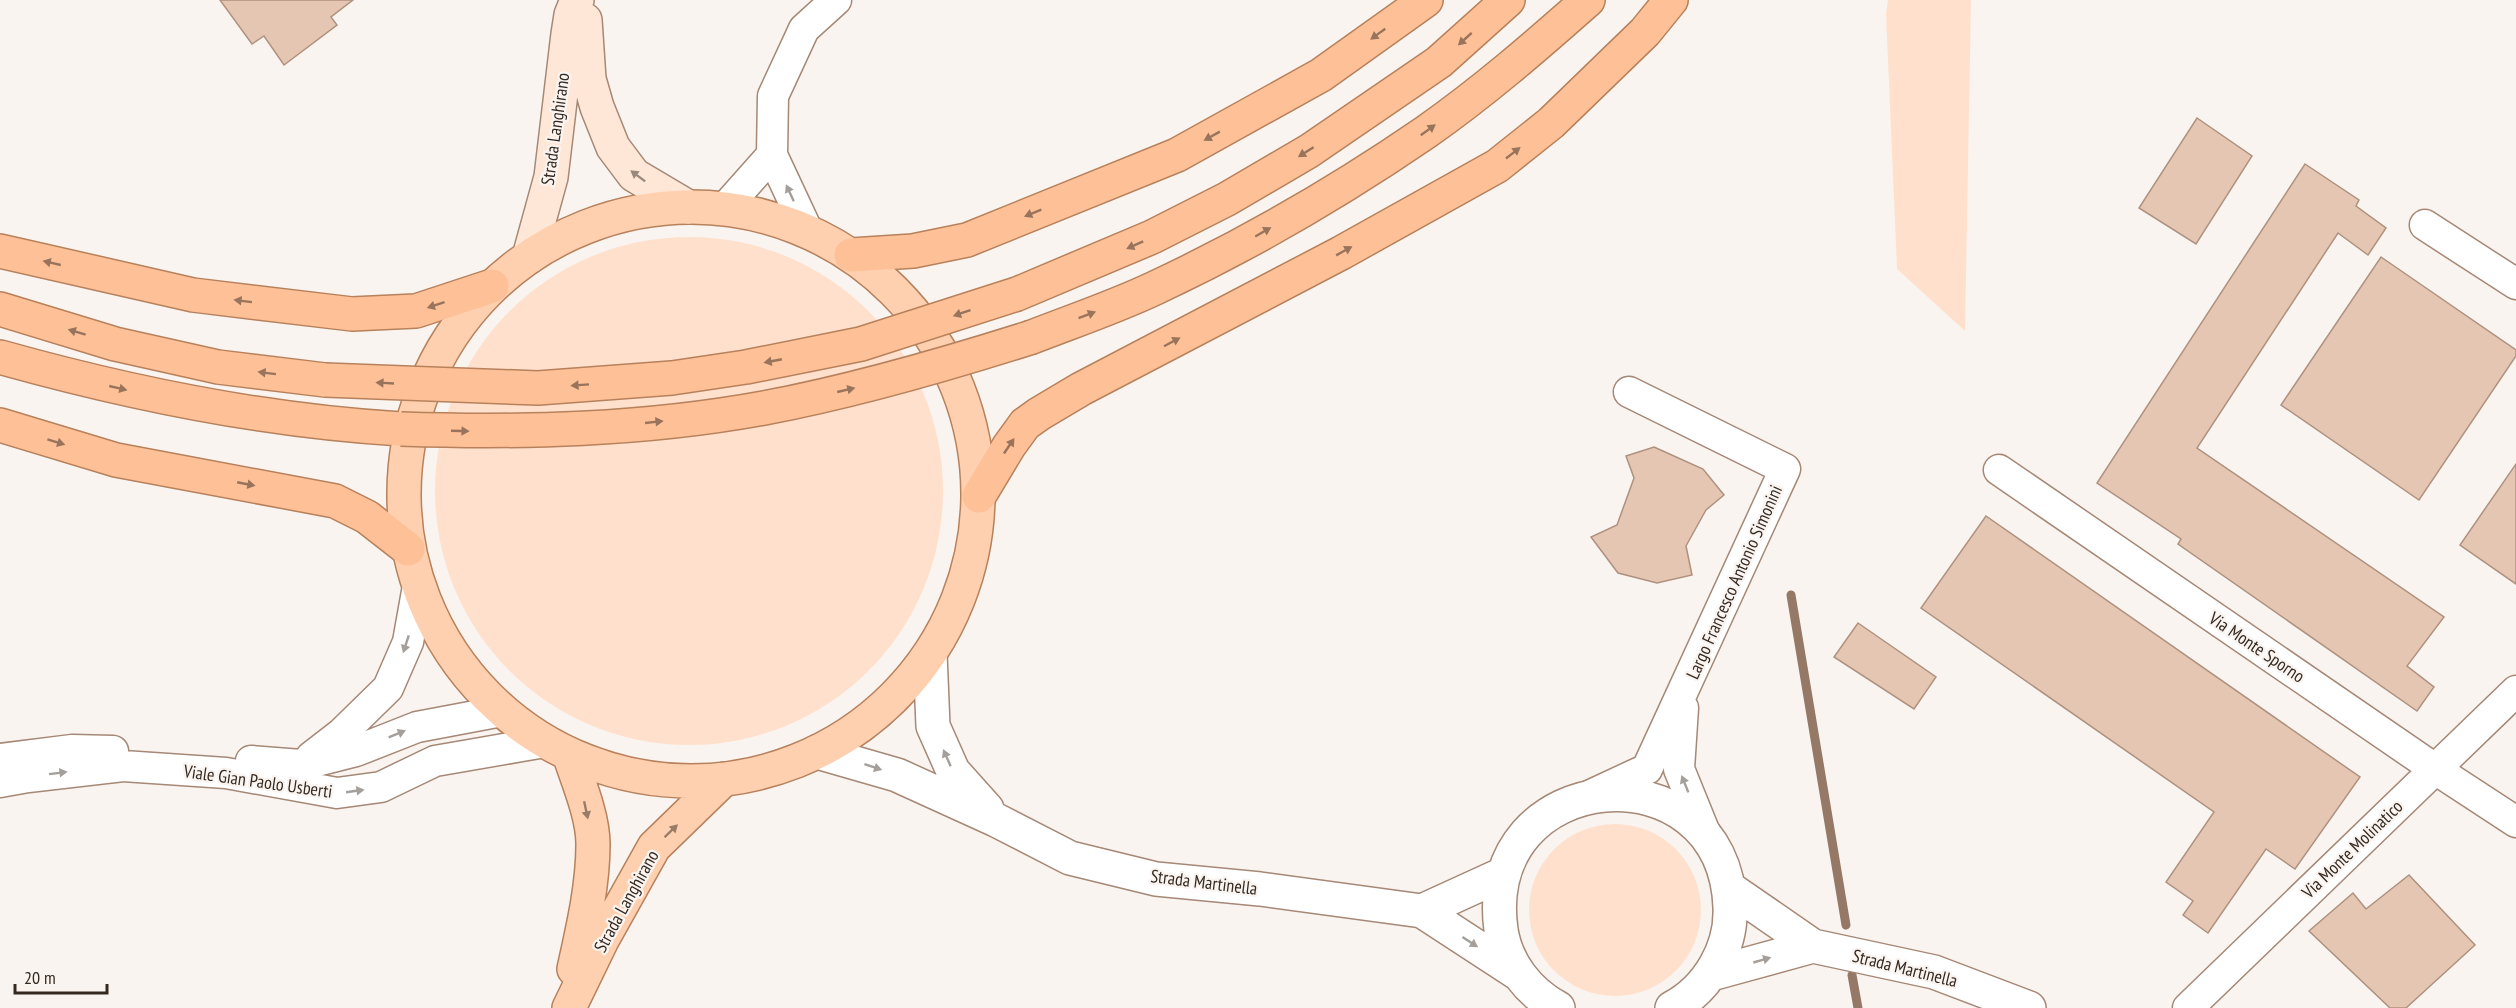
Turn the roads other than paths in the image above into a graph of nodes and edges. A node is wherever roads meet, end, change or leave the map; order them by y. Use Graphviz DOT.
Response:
graph roads {
  1 [pos="577,0"];
  2 [pos="583,0"];
  3 [pos="836,0"];
  4 [pos="1426,0"];
  5 [pos="1508,0"];
  6 [pos="1588,0"];
  7 [pos="1671,0"];
  8 [pos="772,155"];
  9 [pos="688,207"];
  10 [pos="724,209"];
  11 [pos="2425,225"];
  12 [pos="808,232"];
  13 [pos="0,251"];
  14 [pos="851,255"];
  15 [pos="529,257"];
  16 [pos="2516,285"];
  17 [pos="492,286"];
  18 [pos="0,309"];
  19 [pos="0,357"];
  20 [pos="1629,392"];
  21 [pos="0,425"];
  22 [pos="1999,470"];
  23 [pos="979,496"];
  24 [pos="408,549"];
  25 [pos="418,586"];
  26 [pos="930,654"];
  27 [pos="1685,690"];
  28 [pos="2516,691"];
  29 [pos="502,711"];
  30 [pos="557,748"];
  31 [pos="817,752"];
  32 [pos="0,759"];
  33 [pos="301,765"];
  34 [pos="2435,769"];
  35 [pos="724,779"];
  36 [pos="0,782"];
  37 [pos="1591,795"];
  38 [pos="996,820"];
  39 [pos="2516,822"];
  40 [pos="1707,838"];
  41 [pos="1503,874"];
  42 [pos="1730,888"];
  43 [pos="1422,911"];
  44 [pos="1813,946"];
  45 [pos="1518,973"];
  46 [pos="1711,974"];
  47 [pos="567,1008"];
  48 [pos="1558,1008"];
  49 [pos="1672,1008"];
  50 [pos="2029,1008"];
  51 [pos="2188,1008"];
  1 -- 15 [label="main road, Strada Langhirano"];
  9 -- 2 [label="main road, Strada Langhirano, one-way"];
  3 -- 8 [label="street"];
  4 -- 14 [label="highway, one-way"];
  5 -- 18 [label="highway, one-way, bridge"];
  19 -- 6 [label="highway, one-way, bridge"];
  23 -- 7 [label="highway, one-way"];
  8 -- 10 [label="street"];
  12 -- 8 [label="street, one-way"];
  9 -- 10 [label="main road, Strada Langhirano"];
  9 -- 15 [label="main road, Strada Langhirano"];
  10 -- 12 [label="main road, Strada Langhirano"];
  11 -- 16 [label="street"];
  12 -- 14 [label="main road, Strada Langhirano"];
  17 -- 13 [label="highway, one-way"];
  14 -- 23 [label="main road, Strada Langhirano"];
  15 -- 17 [label="main road, Strada Langhirano"];
  17 -- 24 [label="main road, Strada Langhirano"];
  20 -- 27 [label="street, Largo Francesco Antonio Simonini"];
  21 -- 24 [label="highway, one-way"];
  22 -- 34 [label="street, Via Monte Sporno"];
  23 -- 26 [label="main road, Strada Langhirano"];
  24 -- 25 [label="main road, Strada Langhirano"];
  25 -- 29 [label="main road, Strada Langhirano"];
  25 -- 33 [label="street, Viale Gian Paolo Usberti, one-way"];
  26 -- 31 [label="main road, Strada Langhirano"];
  38 -- 26 [label="street, Strada Martinella, one-way"];
  27 -- 37 [label="street, Largo Francesco Antonio Simonini"];
  40 -- 27 [label="street, Largo Francesco Antonio Simonini, one-way"];
  28 -- 34 [label="street, Via Monte Molinatico"];
  29 -- 30 [label="main road, Strada Langhirano"];
  33 -- 29 [label="street, Viale Gian Paolo Usberti, one-way"];
  30 -- 35 [label="main road, Strada Langhirano"];
  36 -- 30 [label="street, Viale Gian Paolo Usberti, one-way"];
  30 -- 47 [label="main road, Strada Langhirano, one-way"];
  31 -- 35 [label="main road, Strada Langhirano"];
  31 -- 38 [label="street, Strada Martinella, one-way"];
  32 -- 33 [label="street, Viale Gian Paolo Usberti"];
  34 -- 39 [label="street, Via Monte Sporno"];
  34 -- 51 [label="street, Via Monte Molinatico"];
  47 -- 35 [label="main road, Strada Langhirano, one-way"];
  37 -- 40 [label="street, Strada Martinella"];
  37 -- 41 [label="street, Strada Martinella"];
  38 -- 43 [label="street, Strada Martinella"];
  40 -- 42 [label="street, Strada Martinella"];
  41 -- 43 [label="street"];
  41 -- 45 [label="street, Strada Martinella"];
  42 -- 44 [label="street, Strada Martinella"];
  42 -- 46 [label="street, Strada Martinella"];
  43 -- 45 [label="street, Strada Martinella, one-way"];
  46 -- 44 [label="street, Strada Martinella, one-way"];
  44 -- 50 [label="street, Strada Martinella"];
  45 -- 48 [label="street, Strada Martinella"];
  46 -- 49 [label="street, Strada Martinella"];
}
